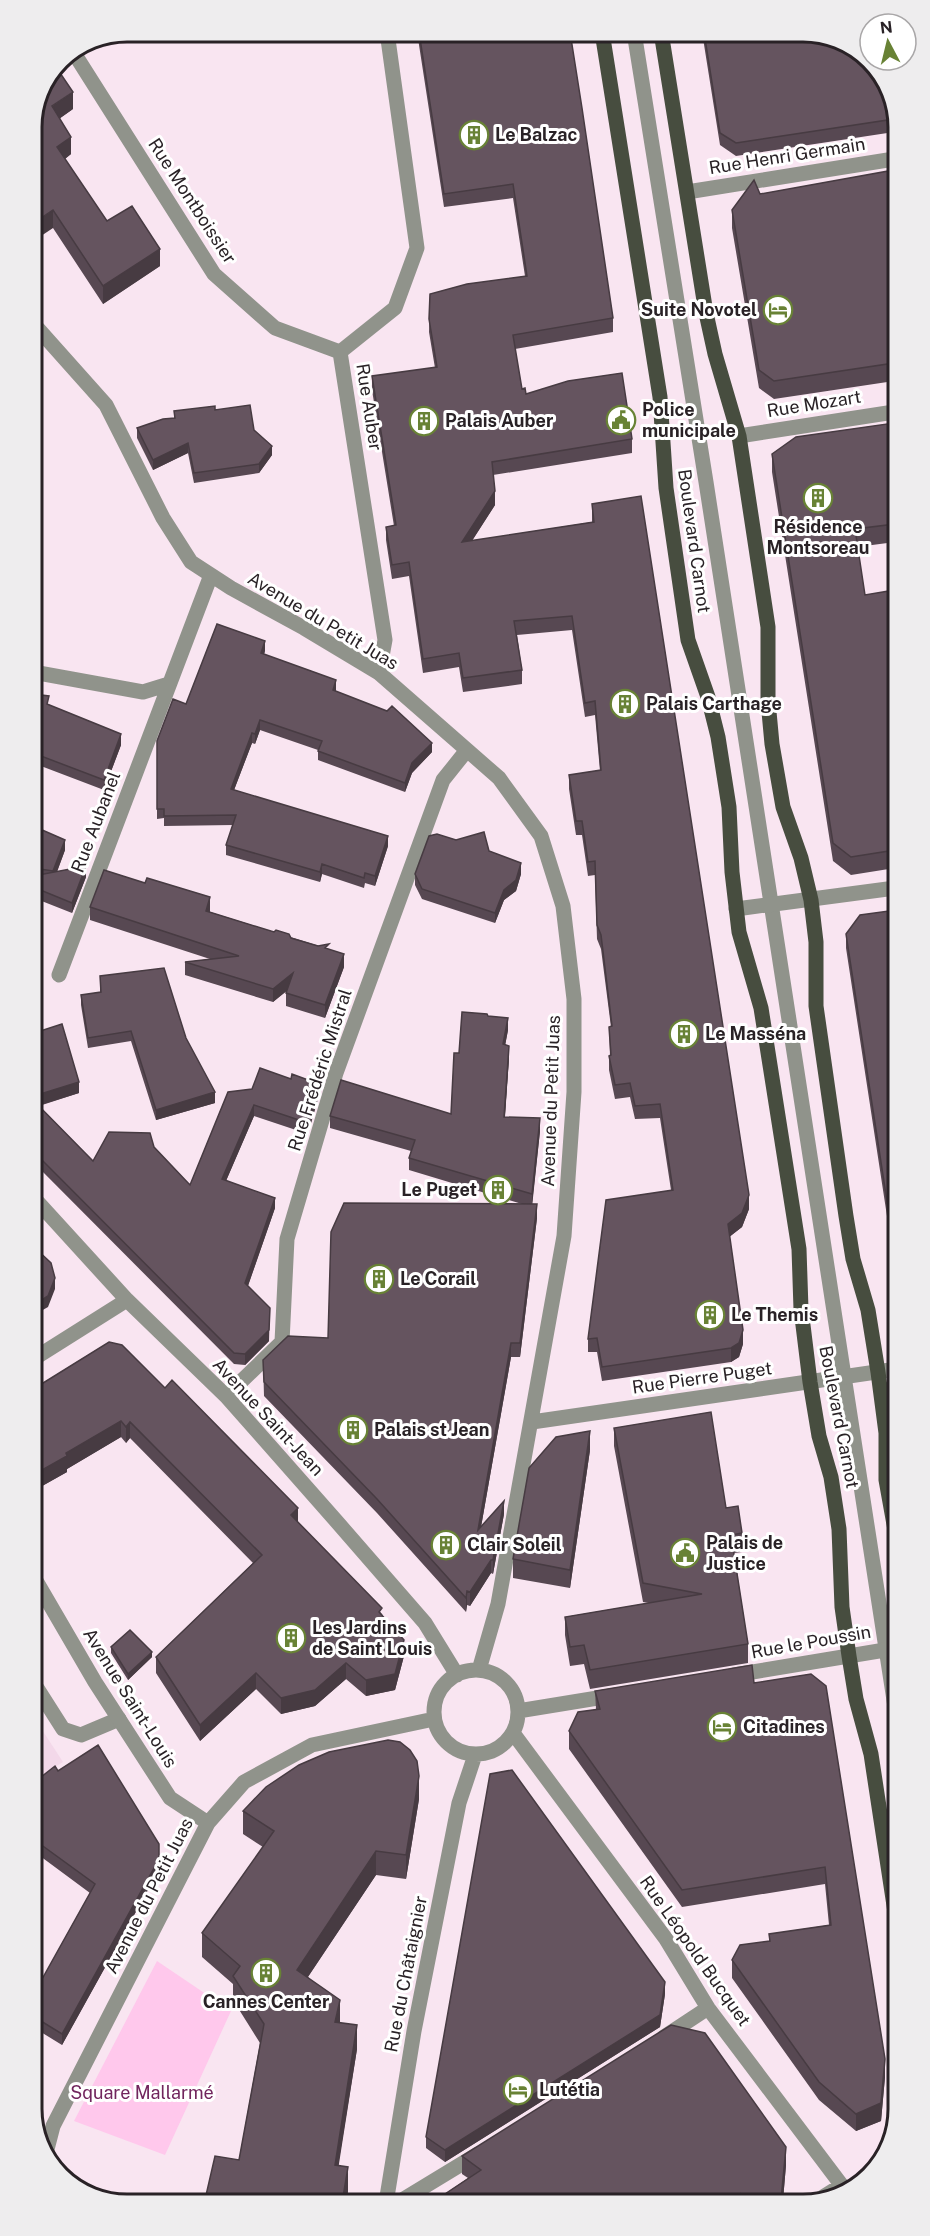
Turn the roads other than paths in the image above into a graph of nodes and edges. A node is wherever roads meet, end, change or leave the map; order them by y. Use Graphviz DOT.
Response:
graph roads {
  1 [pos="388,42"];
  2 [pos="604,42"];
  3 [pos="636,42"];
  4 [pos="664,42"];
  5 [pos="77,58"];
  6 [pos="888,160"];
  7 [pos="687,192"];
  8 [pos="42,333"];
  9 [pos="340,352"];
  10 [pos="888,413"];
  11 [pos="739,436"];
  12 [pos="211,575"];
  13 [pos="379,673"];
  14 [pos="42,674"];
  15 [pos="169,684"];
  16 [pos="467,750"];
  17 [pos="888,889"];
  18 [pos="811,900"];
  19 [pos="771,904"];
  20 [pos="736,909"];
  21 [pos="59,975"];
  22 [pos="42,1205"];
  23 [pos="127,1300"];
  24 [pos="42,1354"];
  25 [pos="888,1370"];
  26 [pos="878,1372"];
  27 [pos="844,1377"];
  28 [pos="810,1382"];
  29 [pos="226,1396"];
  30 [pos="532,1422"];
  31 [pos="888,1491"];
  32 [pos="42,1592"];
  33 [pos="888,1631"];
  34 [pos="888,1649"];
  35 [pos="849,1656"];
  36 [pos="479,1670"];
  37 [pos="457,1675"];
  38 [pos="717,1678"];
  39 [pos="627,1693"];
  40 [pos="42,1696"];
  41 [pos="518,1711"];
  42 [pos="119,1719"];
  43 [pos="434,1719"];
  44 [pos="513,1733"];
  45 [pos="475,1755"];
  46 [pos="208,1824"];
  47 [pos="888,1866"];
  48 [pos="708,2008"];
  49 [pos="651,2045"];
  50 [pos="49,2142"];
  51 [pos="492,2146"];
  52 [pos="842,2185"];
  53 [pos="387,2194"];
  54 [pos="412,2194"];
  1 -- 9 [label="street, Rue Auber"];
  2 -- 20 [label="main road, Boulevard Carnot"];
  3 -- 19 [label="street"];
  4 -- 7 [label="main road, Boulevard Carnot"];
  5 -- 9 [label="street, Rue Montboissier"];
  6 -- 7 [label="street, Rue Henri Germain"];
  7 -- 11 [label="main road, Boulevard Carnot"];
  8 -- 12 [label="street, Avenue du Petit Juas"];
  9 -- 13 [label="street, Rue Auber"];
  10 -- 11 [label="street, Rue Mozart"];
  11 -- 18 [label="main road, Boulevard Carnot"];
  12 -- 13 [label="street, Avenue du Petit Juas"];
  12 -- 15 [label="street, Rue Aubanel"];
  13 -- 16 [label="street, Avenue du Petit Juas"];
  14 -- 15 [label="street"];
  15 -- 21 [label="street, Rue Aubanel"];
  16 -- 29 [label="street, Rue Frédéric Mistral"];
  16 -- 30 [label="street, Avenue du Petit Juas"];
  17 -- 18 [label="street"];
  18 -- 19 [label="street"];
  18 -- 26 [label="main road, Boulevard Carnot"];
  19 -- 20 [label="street"];
  19 -- 27 [label="street"];
  20 -- 28 [label="main road, Boulevard Carnot"];
  22 -- 23 [label="street, Avenue Saint-Jean"];
  23 -- 24 [label="street"];
  23 -- 29 [label="street, Avenue Saint-Jean"];
  25 -- 26 [label="street, Rue Pierre Puget"];
  26 -- 27 [label="street, Rue Pierre Puget"];
  26 -- 31 [label="main road, Boulevard Carnot"];
  27 -- 28 [label="street, Rue Pierre Puget"];
  27 -- 33 [label="street"];
  28 -- 30 [label="street, Rue Pierre Puget"];
  28 -- 35 [label="main road, Boulevard Carnot"];
  29 -- 37 [label="street, Avenue Saint-Jean"];
  30 -- 36 [label="street, Avenue du Petit Juas"];
  32 -- 42 [label="street, Avenue Saint-Louis"];
  34 -- 35 [label="street, Rue le Poussin"];
  35 -- 38 [label="street, Rue le Poussin"];
  35 -- 47 [label="main road, Boulevard Carnot"];
  36 -- 37 [label="street"];
  36 -- 41 [label="street"];
  37 -- 43 [label="street"];
  39 -- 41 [label="street"];
  40 -- 42 [label="street"];
  41 -- 44 [label="street"];
  42 -- 46 [label="street, Avenue Saint-Louis"];
  43 -- 45 [label="street"];
  43 -- 46 [label="street, Avenue du Petit Juas"];
  44 -- 45 [label="street"];
  44 -- 48 [label="street, Rue Léopold Bucquet"];
  45 -- 53 [label="street, Rue du Châtaignier"];
  46 -- 50 [label="street, Avenue du Petit Juas"];
  48 -- 49 [label="street"];
  48 -- 52 [label="street, Rue Léopold Bucquet"];
  51 -- 54 [label="street"];
}
